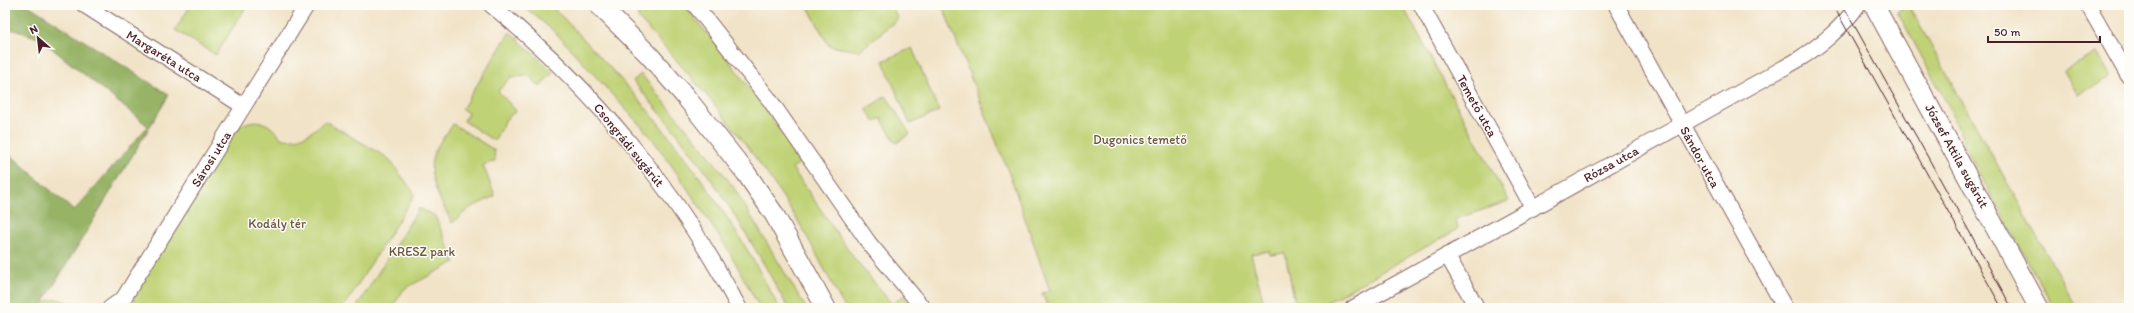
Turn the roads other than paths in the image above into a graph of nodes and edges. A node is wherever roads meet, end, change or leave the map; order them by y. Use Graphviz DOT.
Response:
graph roads {
  1 [pos="84,5"];
  2 [pos="307,5"];
  3 [pos="492,5"];
  4 [pos="599,5"];
  5 [pos="695,5"];
  6 [pos="1421,5"];
  7 [pos="1616,5"];
  8 [pos="1858,5"];
  9 [pos="1874,5"];
  10 [pos="2088,5"];
  11 [pos="2129,77"];
  12 [pos="243,106"];
  13 [pos="1682,124"];
  14 [pos="1533,208"];
  15 [pos="1447,255"];
  16 [pos="110,308"];
  17 [pos="738,308"];
  18 [pos="826,308"];
  19 [pos="923,308"];
  20 [pos="1353,308"];
  21 [pos="1477,308"];
  22 [pos="1785,308"];
  23 [pos="2039,308"];
  1 -- 12 [label="street, Margaréta utca"];
  2 -- 12 [label="street, Sárosi utca"];
  3 -- 17 [label="street, Csongrádi sugárút"];
  4 -- 18 [label="main road"];
  5 -- 19 [label="street"];
  6 -- 14 [label="street, Temető utca"];
  7 -- 13 [label="street, Sándor utca"];
  8 -- 13 [label="street, Rózsa utca"];
  9 -- 23 [label="main road, József Attila sugárút"];
  10 -- 11 [label="street"];
  12 -- 16 [label="street, Sárosi utca"];
  13 -- 14 [label="street, Rózsa utca"];
  13 -- 22 [label="street, Sándor utca"];
  14 -- 15 [label="street, Rózsa utca"];
  15 -- 20 [label="street, Rózsa utca"];
  15 -- 21 [label="street"];
}
